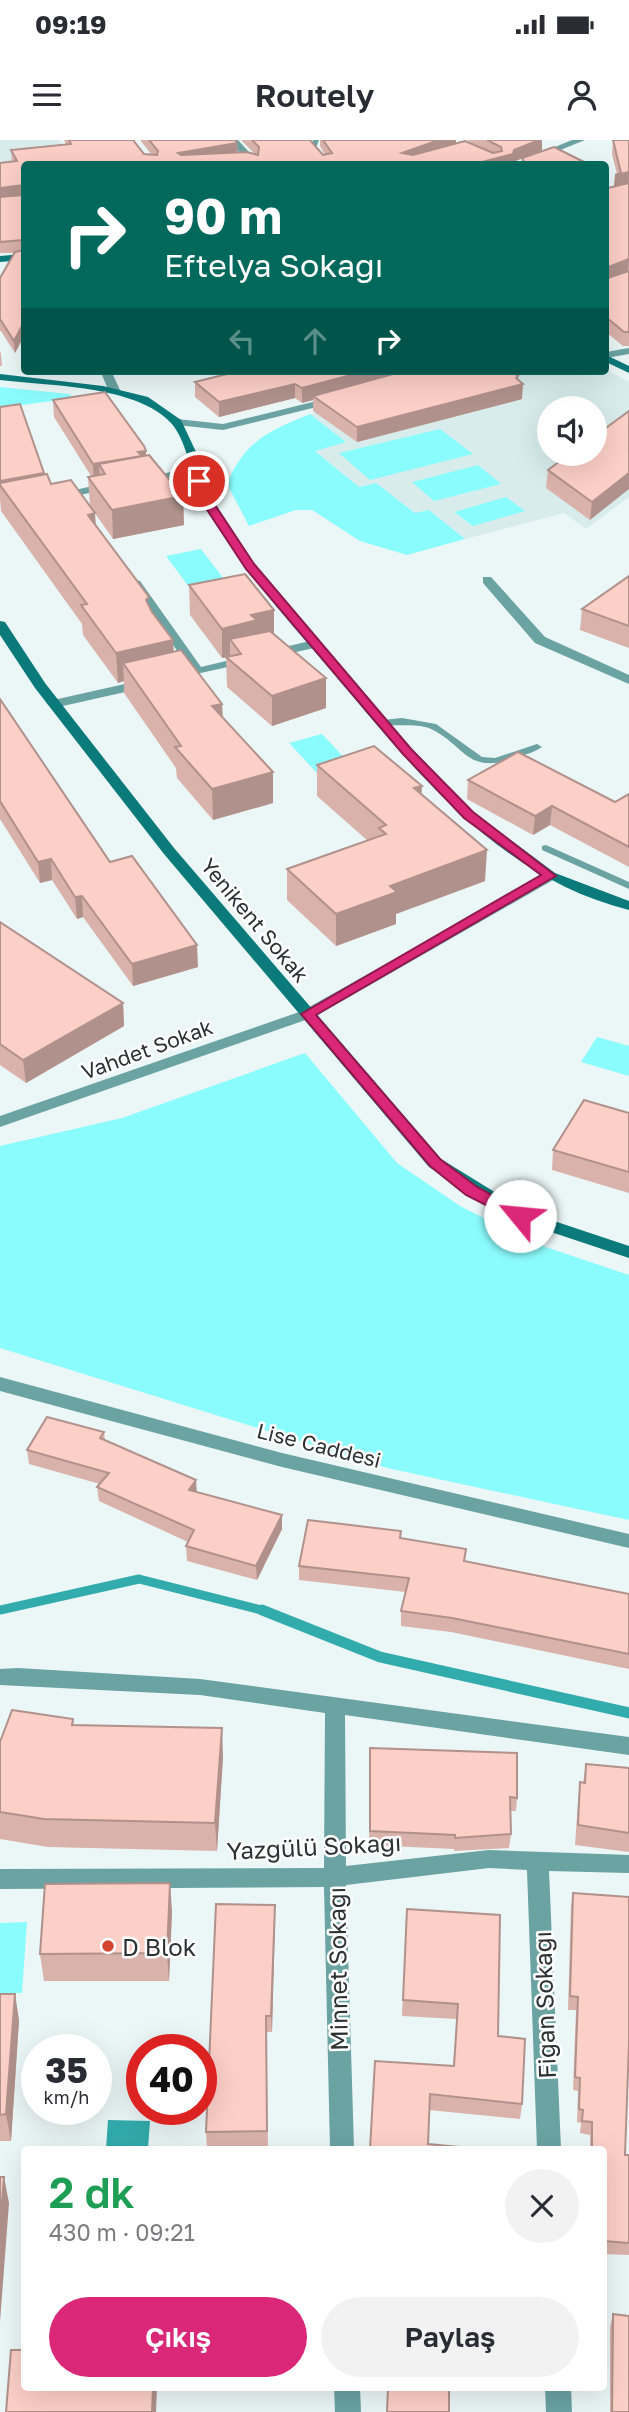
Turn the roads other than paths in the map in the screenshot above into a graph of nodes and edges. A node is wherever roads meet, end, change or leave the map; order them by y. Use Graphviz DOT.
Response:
graph roads {
  1 [pos="233,140"];
  2 [pos="316,140"];
  3 [pos="580,140"];
  4 [pos="236,159"];
  5 [pos="252,161"];
  6 [pos="324,161"];
  7 [pos="527,161"];
  8 [pos="21,257"];
  9 [pos="0,260"];
  10 [pos="21,265"];
  11 [pos="0,268"];
  12 [pos="629,351"];
  13 [pos="609,355"];
  14 [pos="609,358"];
  15 [pos="629,370"];
  16 [pos="107,375"];
  17 [pos="0,377"];
  18 [pos="115,392"];
  19 [pos="355,394"];
  20 [pos="177,422"];
  21 [pos="198,469"];
  22 [pos="36,499"];
  23 [pos="127,571"];
  24 [pos="487,579"];
  25 [pos="0,625"];
  26 [pos="314,644"];
  27 [pos="198,671"];
  28 [pos="629,680"];
  29 [pos="54,704"];
  30 [pos="383,723"];
  31 [pos="537,747"];
  32 [pos="546,848"];
  33 [pos="550,876"];
  34 [pos="629,886"];
  35 [pos="629,906"];
  36 [pos="308,1014"];
  37 [pos="0,1122"];
  38 [pos="629,1252"];
  39 [pos="0,1384"];
  40 [pos="629,1541"];
  41 [pos="0,1677"];
  42 [pos="335,1706"];
  43 [pos="629,1746"];
  44 [pos="538,1861"];
  45 [pos="629,1864"];
  46 [pos="335,1877"];
  47 [pos="0,1879"];
  48 [pos="342,2146"];
  49 [pos="549,2146"];
  50 [pos="347,2391"];
  51 [pos="558,2391"];
  52 [pos="348,2412"];
  53 [pos="559,2412"];
  1 -- 5 [label="street"];
  2 -- 6 [label="lane"];
  3 -- 7 [label="street"];
  4 -- 5 [label="street"];
  8 -- 9 [label="street"];
  10 -- 11 [label="street"];
  12 -- 13 [label="street"];
  14 -- 15 [label="street"];
  16 -- 18 [label="street"];
  17 -- 18 [label="street"];
  18 -- 20 [label="street"];
  19 -- 20 [label="street"];
  20 -- 21 [label="street"];
  21 -- 22 [label="street"];
  21 -- 26 [label="street"];
  23 -- 27 [label="street"];
  24 -- 28 [label="street"];
  25 -- 29 [label="street, Yenikent Sokak"];
  26 -- 27 [label="street"];
  26 -- 30 [label="street"];
  27 -- 29 [label="street"];
  29 -- 36 [label="street, Yenikent Sokak"];
  30 -- 31 [label="lane"];
  30 -- 33 [label="street"];
  32 -- 34 [label="lane"];
  33 -- 35 [label="street"];
  33 -- 36 [label="street, Vahdet Sokak"];
  36 -- 37 [label="street, Vahdet Sokak"];
  36 -- 38 [label="street, Yenikent Sokak"];
  39 -- 40 [label="street, Lise Caddesi"];
  41 -- 42 [label="street"];
  42 -- 43 [label="street"];
  42 -- 46 [label="street, Minnet Sokağı"];
  44 -- 45 [label="street, Yazgülü Sokağı"];
  44 -- 46 [label="street, Yazgülü Sokağı"];
  44 -- 49 [label="street, Figan Sokağı"];
  46 -- 47 [label="street, Yazgülü Sokağı"];
  46 -- 48 [label="street, Minnet Sokağı"];
  50 -- 52 [label="street"];
  51 -- 53 [label="street"];
}
